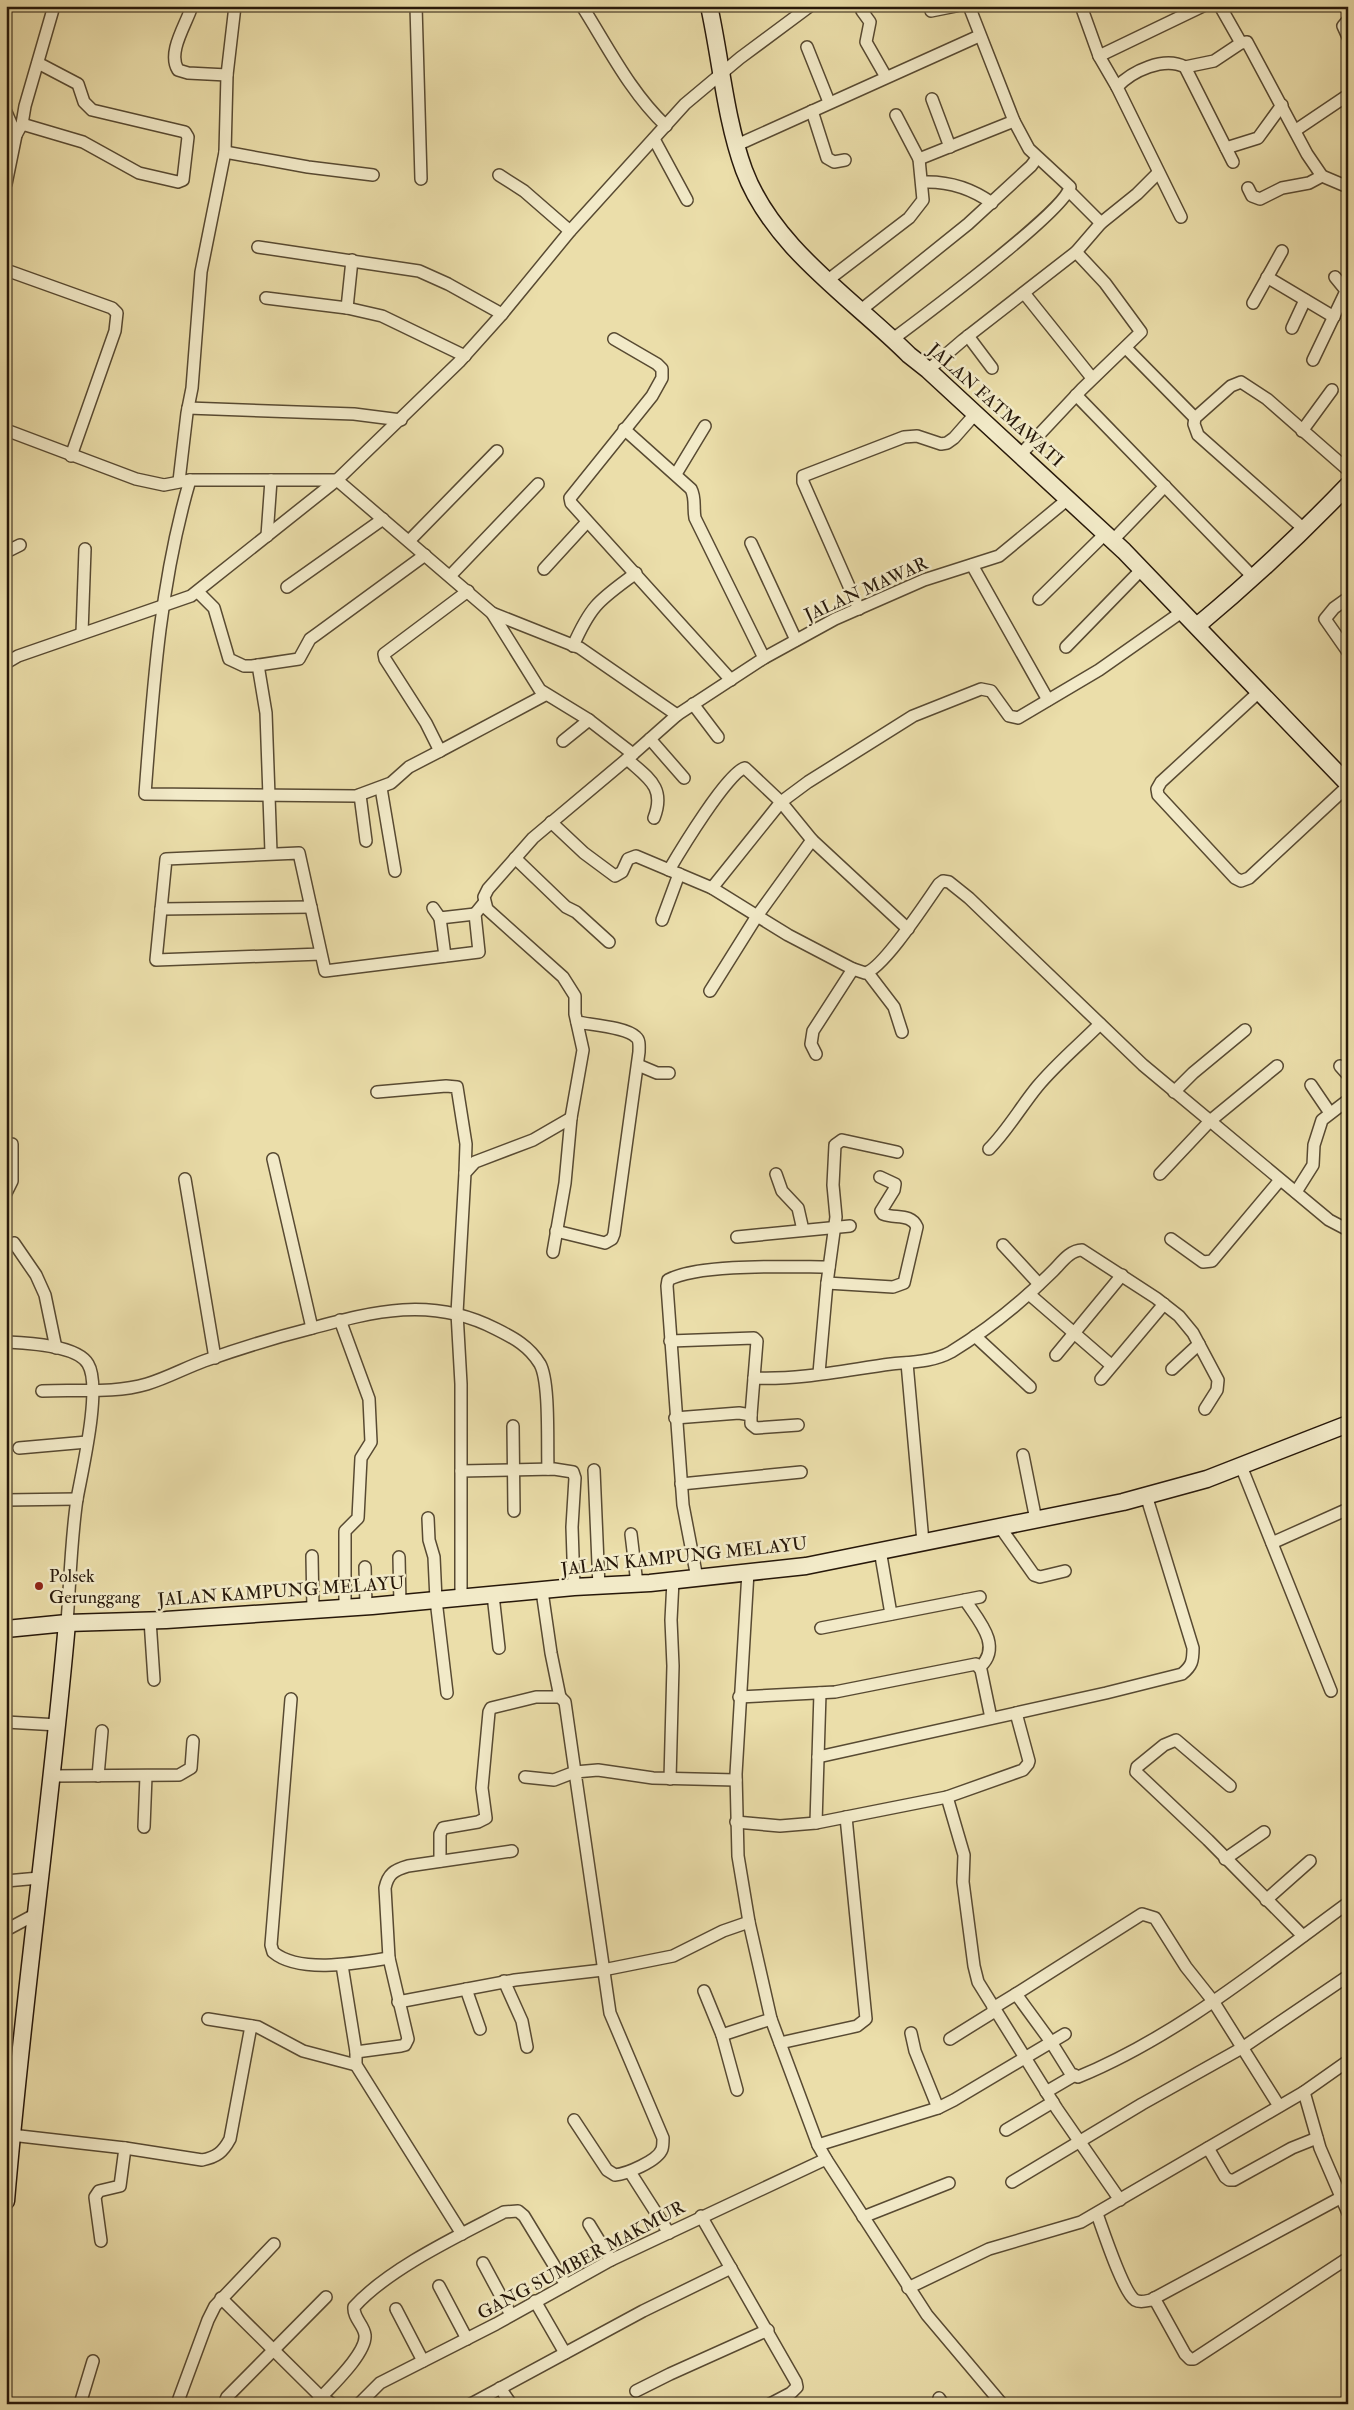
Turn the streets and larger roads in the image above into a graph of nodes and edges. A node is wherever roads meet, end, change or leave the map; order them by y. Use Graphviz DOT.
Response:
graph roads {
  1 [pos="54,6"];
  2 [pos="192,6"];
  3 [pos="235,6"];
  4 [pos="416,6"];
  5 [pos="582,6"];
  6 [pos="709,6"];
  7 [pos="810,6"];
  8 [pos="956,6"];
  9 [pos="969,6"];
  10 [pos="1202,6"];
  11 [pos="1220,6"];
  12 [pos="1084,7"];
  13 [pos="931,10"];
  14 [pos="862,11"];
  15 [pos="1348,20"];
  16 [pos="979,36"];
  17 [pos="1348,37"];
  18 [pos="1241,43"];
  19 [pos="807,47"];
  20 [pos="1099,56"];
  21 [pos="38,63"];
  22 [pos="1185,67"];
  23 [pos="721,73"];
  24 [pos="227,75"];
  25 [pos="886,77"];
  26 [pos="1117,87"];
  27 [pos="1348,95"];
  28 [pos="932,99"];
  29 [pos="829,102"];
  30 [pos="1282,105"];
  31 [pos="812,111"];
  32 [pos="6,112"];
  33 [pos="896,114"];
  34 [pos="1014,121"];
  35 [pos="22,124"];
  36 [pos="666,126"];
  37 [pos="1296,130"];
  38 [pos="16,135"];
  39 [pos="654,139"];
  40 [pos="737,145"];
  41 [pos="950,147"];
  42 [pos="1226,148"];
  43 [pos="225,152"];
  44 [pos="919,158"];
  45 [pos="1037,158"];
  46 [pos="845,160"];
  47 [pos="1233,162"];
  48 [pos="499,174"];
  49 [pos="1158,174"];
  50 [pos="373,175"];
  51 [pos="1322,176"];
  52 [pos="421,178"];
  53 [pos="923,182"];
  54 [pos="6,184"];
  55 [pos="1348,187"];
  56 [pos="1248,188"];
  57 [pos="1069,191"];
  58 [pos="687,200"];
  59 [pos="992,203"];
  60 [pos="1181,217"];
  61 [pos="1101,223"];
  62 [pos="570,231"];
  63 [pos="258,247"];
  64 [pos="1282,251"];
  65 [pos="1076,252"];
  66 [pos="352,260"];
  67 [pos="6,270"];
  68 [pos="1267,277"];
  69 [pos="1335,277"];
  70 [pos="828,280"];
  71 [pos="1347,292"];
  72 [pos="1024,293"];
  73 [pos="266,298"];
  74 [pos="1305,300"];
  75 [pos="1253,303"];
  76 [pos="347,308"];
  77 [pos="861,310"];
  78 [pos="502,314"];
  79 [pos="1334,317"];
  80 [pos="1292,328"];
  81 [pos="968,336"];
  82 [pos="614,339"];
  83 [pos="893,339"];
  84 [pos="1126,348"];
  85 [pos="465,356"];
  86 [pos="1313,360"];
  87 [pos="992,368"];
  88 [pos="928,370"];
  89 [pos="1092,378"];
  90 [pos="1332,390"];
  91 [pos="1076,395"];
  92 [pos="188,408"];
  93 [pos="976,413"];
  94 [pos="1195,418"];
  95 [pos="401,420"];
  96 [pos="705,426"];
  97 [pos="624,429"];
  98 [pos="6,430"];
  99 [pos="1302,431"];
  100 [pos="497,451"];
  101 [pos="1021,454"];
  102 [pos="71,456"];
  103 [pos="1348,470"];
  104 [pos="676,474"];
  105 [pos="271,480"];
  106 [pos="338,480"];
  107 [pos="185,481"];
  108 [pos="538,484"];
  109 [pos="1348,485"];
  110 [pos="1165,486"];
  111 [pos="1068,499"];
  112 [pos="383,519"];
  113 [pos="587,522"];
  114 [pos="1305,530"];
  115 [pos="267,536"];
  116 [pos="1109,537"];
  117 [pos="409,541"];
  118 [pos="751,542"];
  119 [pos="20,545"];
  120 [pos="85,549"];
  121 [pos="6,552"];
  122 [pos="425,555"];
  123 [pos="972,565"];
  124 [pos="544,569"];
  125 [pos="1142,569"];
  126 [pos="636,573"];
  127 [pos="450,576"];
  128 [pos="1254,578"];
  129 [pos="287,587"];
  130 [pos="468,591"];
  131 [pos="198,592"];
  132 [pos="1348,598"];
  133 [pos="1039,599"];
  134 [pos="162,606"];
  135 [pos="859,609"];
  136 [pos="1183,611"];
  137 [pos="492,612"];
  138 [pos="1198,625"];
  139 [pos="82,633"];
  140 [pos="796,640"];
  141 [pos="573,646"];
  142 [pos="1066,647"];
  143 [pos="1348,652"];
  144 [pos="764,658"];
  145 [pos="6,663"];
  146 [pos="258,665"];
  147 [pos="731,680"];
  148 [pos="1260,691"];
  149 [pos="545,695"];
  150 [pos="1048,700"];
  151 [pos="693,704"];
  152 [pos="677,715"];
  153 [pos="589,720"];
  154 [pos="718,737"];
  155 [pos="650,739"];
  156 [pos="563,741"];
  157 [pos="440,751"];
  158 [pos="630,756"];
  159 [pos="684,778"];
  160 [pos="1348,785"];
  161 [pos="381,788"];
  162 [pos="360,795"];
  163 [pos="270,796"];
  164 [pos="781,802"];
  165 [pos="654,818"];
  166 [pos="551,822"];
  167 [pos="366,840"];
  168 [pos="812,840"];
  169 [pos="271,852"];
  170 [pos="514,858"];
  171 [pos="395,871"];
  172 [pos="674,872"];
  173 [pos="712,888"];
  174 [pos="484,903"];
  175 [pos="311,907"];
  176 [pos="432,908"];
  177 [pos="161,909"];
  178 [pos="475,914"];
  179 [pos="757,916"];
  180 [pos="440,918"];
  181 [pos="662,920"];
  182 [pos="908,929"];
  183 [pos="609,942"];
  184 [pos="321,954"];
  185 [pos="445,956"];
  186 [pos="853,969"];
  187 [pos="868,973"];
  188 [pos="710,991"];
  189 [pos="577,1022"];
  190 [pos="1100,1024"];
  191 [pos="1245,1030"];
  192 [pos="902,1032"];
  193 [pos="816,1054"];
  194 [pos="638,1066"];
  195 [pos="1277,1066"];
  196 [pos="669,1074"];
  197 [pos="1311,1085"];
  198 [pos="377,1092"];
  199 [pos="1174,1092"];
  200 [pos="1348,1100"];
  201 [pos="1330,1113"];
  202 [pos="571,1118"];
  203 [pos="1210,1122"];
  204 [pos="12,1144"];
  205 [pos="989,1149"];
  206 [pos="897,1152"];
  207 [pos="470,1158"];
  208 [pos="273,1159"];
  209 [pos="776,1174"];
  210 [pos="1160,1174"];
  211 [pos="880,1177"];
  212 [pos="185,1179"];
  213 [pos="1280,1180"];
  214 [pos="1296,1192"];
  215 [pos="6,1193"];
  216 [pos="850,1226"];
  217 [pos="834,1228"];
  218 [pos="803,1230"];
  219 [pos="1348,1230"];
  220 [pos="556,1231"];
  221 [pos="738,1237"];
  222 [pos="1171,1238"];
  223 [pos="14,1242"];
  224 [pos="1003,1245"];
  225 [pos="553,1252"];
  226 [pos="829,1267"];
  227 [pos="1122,1275"];
  228 [pos="827,1283"];
  229 [pos="1039,1284"];
  230 [pos="1029,1294"];
  231 [pos="1164,1304"];
  232 [pos="457,1313"];
  233 [pos="340,1320"];
  234 [pos="312,1328"];
  235 [pos="1074,1333"];
  236 [pos="975,1336"];
  237 [pos="670,1341"];
  238 [pos="6,1342"];
  239 [pos="1199,1344"];
  240 [pos="56,1348"];
  241 [pos="1056,1354"];
  242 [pos="215,1358"];
  243 [pos="907,1364"];
  244 [pos="1111,1365"];
  245 [pos="1172,1369"];
  246 [pos="819,1374"];
  247 [pos="754,1378"];
  248 [pos="1101,1379"];
  249 [pos="1030,1386"];
  250 [pos="92,1390"];
  251 [pos="42,1391"];
  252 [pos="1204,1408"];
  253 [pos="751,1415"];
  254 [pos="675,1418"];
  255 [pos="1348,1424"];
  256 [pos="798,1425"];
  257 [pos="513,1426"];
  258 [pos="87,1442"];
  259 [pos="19,1448"];
  260 [pos="1023,1455"];
  261 [pos="1241,1466"];
  262 [pos="514,1468"];
  263 [pos="548,1469"];
  264 [pos="594,1470"];
  265 [pos="460,1471"];
  266 [pos="801,1472"];
  267 [pos="681,1484"];
  268 [pos="1146,1495"];
  269 [pos="77,1498"];
  270 [pos="6,1500"];
  271 [pos="1348,1509"];
  272 [pos="514,1511"];
  273 [pos="428,1518"];
  274 [pos="1036,1520"];
  275 [pos="1000,1527"];
  276 [pos="631,1534"];
  277 [pos="923,1542"];
  278 [pos="1272,1543"];
  279 [pos="880,1550"];
  280 [pos="312,1556"];
  281 [pos="399,1557"];
  282 [pos="365,1567"];
  283 [pos="1064,1571"];
  284 [pos="748,1572"];
  285 [pos="697,1578"];
  286 [pos="673,1581"];
  287 [pos="636,1584"];
  288 [pos="574,1587"];
  289 [pos="599,1587"];
  290 [pos="542,1591"];
  291 [pos="493,1595"];
  292 [pos="980,1596"];
  293 [pos="461,1598"];
  294 [pos="436,1600"];
  295 [pos="965,1600"];
  296 [pos="400,1604"];
  297 [pos="366,1606"];
  298 [pos="345,1608"];
  299 [pos="313,1610"];
  300 [pos="891,1614"];
  301 [pos="150,1620"];
  302 [pos="67,1623"];
  303 [pos="822,1628"];
  304 [pos="6,1629"];
  305 [pos="499,1648"];
  306 [pos="980,1667"];
  307 [pos="154,1680"];
  308 [pos="1331,1692"];
  309 [pos="447,1693"];
  310 [pos="820,1693"];
  311 [pos="560,1697"];
  312 [pos="739,1697"];
  313 [pos="291,1699"];
  314 [pos="1016,1713"];
  315 [pos="991,1718"];
  316 [pos="6,1722"];
  317 [pos="58,1725"];
  318 [pos="102,1731"];
  319 [pos="193,1741"];
  320 [pos="818,1757"];
  321 [pos="575,1772"];
  322 [pos="52,1776"];
  323 [pos="98,1776"];
  324 [pos="146,1776"];
  325 [pos="525,1777"];
  326 [pos="670,1779"];
  327 [pos="736,1780"];
  328 [pos="1230,1786"];
  329 [pos="947,1797"];
  330 [pos="846,1817"];
  331 [pos="736,1822"];
  332 [pos="816,1823"];
  333 [pos="144,1828"];
  334 [pos="1264,1832"];
  335 [pos="512,1851"];
  336 [pos="1225,1860"];
  337 [pos="440,1861"];
  338 [pos="1310,1861"];
  339 [pos="39,1878"];
  340 [pos="6,1881"];
  341 [pos="1266,1900"];
  342 [pos="1348,1903"];
  343 [pos="36,1914"];
  344 [pos="749,1922"];
  345 [pos="6,1930"];
  346 [pos="1303,1936"];
  347 [pos="389,1958"];
  348 [pos="342,1965"];
  349 [pos="603,1970"];
  350 [pos="1348,1976"];
  351 [pos="504,1981"];
  352 [pos="466,1989"];
  353 [pos="704,1991"];
  354 [pos="1016,1994"];
  355 [pos="1213,2001"];
  356 [pos="398,2002"];
  357 [pos="994,2010"];
  358 [pos="208,2019"];
  359 [pos="771,2019"];
  360 [pos="251,2026"];
  361 [pos="480,2028"];
  362 [pos="911,2033"];
  363 [pos="722,2034"];
  364 [pos="1064,2034"];
  365 [pos="950,2039"];
  366 [pos="1051,2042"];
  367 [pos="780,2044"];
  368 [pos="526,2047"];
  369 [pos="1242,2048"];
  370 [pos="356,2052"];
  371 [pos="1025,2057"];
  372 [pos="1348,2061"];
  373 [pos="356,2065"];
  374 [pos="1075,2075"];
  375 [pos="736,2090"];
  376 [pos="1046,2092"];
  377 [pos="1304,2092"];
  378 [pos="1053,2102"];
  379 [pos="1280,2106"];
  380 [pos="938,2108"];
  381 [pos="574,2120"];
  382 [pos="1006,2130"];
  383 [pos="12,2136"];
  384 [pos="1317,2138"];
  385 [pos="1080,2142"];
  386 [pos="818,2145"];
  387 [pos="125,2148"];
  388 [pos="1208,2148"];
  389 [pos="826,2159"];
  390 [pos="630,2172"];
  391 [pos="1012,2182"];
  392 [pos="948,2183"];
  393 [pos="1340,2198"];
  394 [pos="1120,2200"];
  395 [pos="6,2201"];
  396 [pos="1348,2213"];
  397 [pos="1097,2214"];
  398 [pos="701,2216"];
  399 [pos="863,2217"];
  400 [pos="589,2224"];
  401 [pos="669,2233"];
  402 [pos="462,2234"];
  403 [pos="101,2242"];
  404 [pos="274,2244"];
  405 [pos="1348,2258"];
  406 [pos="611,2260"];
  407 [pos="482,2264"];
  408 [pos="731,2268"];
  409 [pos="566,2285"];
  410 [pos="439,2286"];
  411 [pos="908,2288"];
  412 [pos="326,2297"];
  413 [pos="221,2298"];
  414 [pos="1154,2298"];
  415 [pos="535,2300"];
  416 [pos="396,2309"];
  417 [pos="511,2315"];
  418 [pos="768,2330"];
  419 [pos="467,2338"];
  420 [pos="276,2350"];
  421 [pos="565,2353"];
  422 [pos="93,2361"];
  423 [pos="423,2361"];
  424 [pos="500,2388"];
  425 [pos="636,2391"];
  426 [pos="318,2400"];
  427 [pos="80,2404"];
  428 [pos="177,2404"];
  429 [pos="224,2404"];
  430 [pos="332,2404"];
  431 [pos="360,2404"];
  432 [pos="472,2404"];
  433 [pos="511,2404"];
  434 [pos="770,2404"];
  435 [pos="1002,2404"];
  1 -- 21 [label="street"];
  2 -- 24 [label="street"];
  3 -- 24 [label="street"];
  4 -- 52 [label="street"];
  5 -- 36 [label="street"];
  6 -- 23 [label="street, JALAN FATMAWATI"];
  7 -- 23 [label="street"];
  8 -- 13 [label="street"];
  9 -- 16 [label="street"];
  10 -- 20 [label="street"];
  11 -- 18 [label="street"];
  12 -- 20 [label="street"];
  14 -- 25 [label="street"];
  15 -- 17 [label="street"];
  16 -- 25 [label="street"];
  16 -- 34 [label="street"];
  18 -- 22 [label="street"];
  18 -- 30 [label="street"];
  19 -- 29 [label="street"];
  20 -- 26 [label="street"];
  21 -- 35 [label="street"];
  21 -- 35 [label="street"];
  22 -- 26 [label="street"];
  22 -- 42 [label="street"];
  23 -- 36 [label="street"];
  23 -- 40 [label="street, JALAN FATMAWATI"];
  24 -- 43 [label="street"];
  25 -- 29 [label="street"];
  26 -- 49 [label="street"];
  27 -- 37 [label="street"];
  28 -- 41 [label="street"];
  29 -- 31 [label="street"];
  30 -- 37 [label="street"];
  30 -- 42 [label="street"];
  31 -- 40 [label="street"];
  31 -- 46 [label="street"];
  32 -- 38 [label="street"];
  33 -- 44 [label="street"];
  34 -- 41 [label="street"];
  34 -- 45 [label="street"];
  35 -- 38 [label="street"];
  36 -- 39 [label="street"];
  37 -- 51 [label="street"];
  38 -- 54 [label="street"];
  39 -- 58 [label="street"];
  39 -- 62 [label="street"];
  40 -- 70 [label="street, JALAN FATMAWATI"];
  41 -- 44 [label="street"];
  42 -- 47 [label="street"];
  43 -- 50 [label="street"];
  43 -- 92 [label="street"];
  44 -- 53 [label="street"];
  45 -- 57 [label="street"];
  45 -- 59 [label="street"];
  48 -- 62 [label="street"];
  49 -- 60 [label="street"];
  49 -- 61 [label="street"];
  51 -- 55 [label="street"];
  51 -- 56 [label="street"];
  53 -- 59 [label="street"];
  53 -- 70 [label="street"];
  57 -- 61 [label="street"];
  57 -- 83 [label="street"];
  59 -- 77 [label="street"];
  61 -- 65 [label="street"];
  62 -- 78 [label="street"];
  63 -- 66 [label="street"];
  64 -- 68 [label="street"];
  65 -- 72 [label="street"];
  65 -- 84 [label="street"];
  66 -- 76 [label="street"];
  66 -- 78 [label="street"];
  67 -- 102 [label="street"];
  68 -- 74 [label="street"];
  68 -- 75 [label="street"];
  69 -- 71 [label="street"];
  70 -- 77 [label="street, JALAN FATMAWATI"];
  71 -- 79 [label="street"];
  72 -- 81 [label="street"];
  72 -- 89 [label="street"];
  73 -- 76 [label="street"];
  74 -- 79 [label="street"];
  74 -- 80 [label="street"];
  76 -- 85 [label="street"];
  77 -- 83 [label="street, JALAN FATMAWATI"];
  78 -- 85 [label="street"];
  79 -- 86 [label="street"];
  81 -- 87 [label="street"];
  81 -- 88 [label="street"];
  82 -- 97 [label="street"];
  83 -- 88 [label="street, JALAN FATMAWATI"];
  84 -- 89 [label="street"];
  84 -- 94 [label="street"];
  85 -- 95 [label="street"];
  88 -- 93 [label="street, JALAN FATMAWATI"];
  89 -- 91 [label="street"];
  90 -- 99 [label="street"];
  91 -- 101 [label="street"];
  91 -- 110 [label="street"];
  92 -- 95 [label="street"];
  92 -- 107 [label="street"];
  93 -- 101 [label="street, JALAN FATMAWATI"];
  93 -- 135 [label="street"];
  94 -- 99 [label="street"];
  94 -- 114 [label="street"];
  95 -- 106 [label="street"];
  96 -- 104 [label="street"];
  97 -- 104 [label="street"];
  97 -- 113 [label="street"];
  98 -- 102 [label="street"];
  99 -- 103 [label="street"];
  100 -- 117 [label="street"];
  101 -- 111 [label="street, JALAN FATMAWATI"];
  102 -- 107 [label="street"];
  104 -- 144 [label="street"];
  105 -- 106 [label="street"];
  105 -- 107 [label="street"];
  105 -- 115 [label="street"];
  106 -- 112 [label="street"];
  106 -- 115 [label="street"];
  107 -- 134 [label="street"];
  108 -- 127 [label="street"];
  109 -- 114 [label="street"];
  110 -- 116 [label="street"];
  110 -- 128 [label="street"];
  111 -- 116 [label="street, JALAN FATMAWATI"];
  111 -- 123 [label="street, JALAN MAWAR"];
  112 -- 117 [label="street"];
  112 -- 129 [label="street"];
  113 -- 124 [label="street"];
  113 -- 126 [label="street"];
  114 -- 128 [label="street"];
  115 -- 131 [label="street"];
  116 -- 125 [label="street, JALAN FATMAWATI"];
  116 -- 133 [label="street"];
  117 -- 122 [label="street"];
  118 -- 140 [label="street"];
  119 -- 121 [label="street"];
  120 -- 139 [label="street"];
  122 -- 127 [label="street"];
  122 -- 146 [label="street"];
  123 -- 135 [label="street, JALAN MAWAR"];
  123 -- 150 [label="street"];
  125 -- 136 [label="street, JALAN FATMAWATI"];
  125 -- 142 [label="street"];
  126 -- 141 [label="street"];
  126 -- 147 [label="street"];
  127 -- 130 [label="street"];
  128 -- 138 [label="street"];
  130 -- 137 [label="street"];
  130 -- 157 [label="street"];
  131 -- 134 [label="street"];
  131 -- 146 [label="street"];
  132 -- 143 [label="street"];
  134 -- 139 [label="street"];
  134 -- 163 [label="street"];
  135 -- 140 [label="street, JALAN MAWAR"];
  136 -- 138 [label="street, JALAN FATMAWATI"];
  136 -- 150 [label="street"];
  137 -- 141 [label="street"];
  137 -- 149 [label="street"];
  138 -- 148 [label="street, JALAN FATMAWATI"];
  139 -- 145 [label="street"];
  140 -- 144 [label="street, JALAN MAWAR"];
  141 -- 152 [label="street"];
  144 -- 147 [label="street, JALAN MAWAR"];
  146 -- 163 [label="street"];
  147 -- 151 [label="street, JALAN MAWAR"];
  148 -- 160 [label="street, JALAN FATMAWATI"];
  148 -- 160 [label="street"];
  149 -- 153 [label="street"];
  149 -- 157 [label="street"];
  150 -- 164 [label="street"];
  151 -- 152 [label="street, JALAN MAWAR"];
  151 -- 154 [label="street"];
  152 -- 155 [label="street, JALAN MAWAR"];
  153 -- 156 [label="street"];
  153 -- 158 [label="street"];
  155 -- 158 [label="street, JALAN MAWAR"];
  155 -- 159 [label="street"];
  157 -- 161 [label="street"];
  158 -- 165 [label="street"];
  158 -- 166 [label="street, JALAN MAWAR"];
  161 -- 162 [label="street"];
  161 -- 171 [label="street"];
  162 -- 163 [label="street"];
  162 -- 167 [label="street"];
  163 -- 169 [label="street"];
  164 -- 168 [label="street"];
  164 -- 172 [label="street"];
  164 -- 173 [label="street"];
  166 -- 170 [label="street, JALAN MAWAR"];
  166 -- 172 [label="street"];
  168 -- 179 [label="street"];
  168 -- 182 [label="street"];
  170 -- 174 [label="street, JALAN MAWAR"];
  170 -- 183 [label="street"];
  172 -- 173 [label="street"];
  172 -- 181 [label="street"];
  173 -- 179 [label="street"];
  174 -- 178 [label="street, JALAN MAWAR"];
  174 -- 189 [label="street"];
  175 -- 177 [label="street"];
  175 -- 177 [label="street"];
  175 -- 184 [label="street"];
  176 -- 180 [label="street"];
  177 -- 184 [label="street"];
  178 -- 180 [label="street"];
  178 -- 185 [label="street"];
  179 -- 186 [label="street"];
  179 -- 188 [label="street"];
  180 -- 185 [label="street"];
  182 -- 187 [label="street"];
  182 -- 190 [label="street"];
  184 -- 185 [label="street"];
  186 -- 187 [label="street"];
  186 -- 193 [label="street"];
  187 -- 192 [label="street"];
  189 -- 194 [label="street"];
  189 -- 202 [label="street"];
  190 -- 199 [label="street"];
  190 -- 205 [label="street"];
  191 -- 199 [label="street"];
  194 -- 196 [label="street"];
  194 -- 220 [label="street"];
  195 -- 203 [label="street"];
  197 -- 201 [label="street"];
  198 -- 207 [label="street"];
  199 -- 203 [label="street"];
  200 -- 201 [label="street"];
  201 -- 214 [label="street"];
  202 -- 207 [label="street"];
  202 -- 220 [label="street"];
  203 -- 210 [label="street"];
  203 -- 213 [label="street"];
  204 -- 215 [label="street"];
  206 -- 217 [label="street"];
  207 -- 232 [label="street"];
  208 -- 234 [label="street"];
  209 -- 218 [label="street"];
  211 -- 228 [label="street"];
  212 -- 242 [label="street"];
  213 -- 214 [label="street"];
  213 -- 222 [label="street"];
  214 -- 219 [label="street"];
  216 -- 217 [label="street"];
  217 -- 218 [label="street"];
  217 -- 226 [label="street"];
  218 -- 221 [label="street"];
  220 -- 225 [label="street"];
  223 -- 240 [label="street"];
  224 -- 229 [label="street"];
  226 -- 228 [label="street"];
  226 -- 237 [label="street"];
  227 -- 229 [label="street"];
  227 -- 231 [label="street"];
  227 -- 235 [label="street"];
  228 -- 246 [label="street"];
  229 -- 230 [label="street"];
  230 -- 235 [label="street"];
  230 -- 236 [label="street"];
  231 -- 239 [label="street"];
  231 -- 244 [label="street"];
  232 -- 233 [label="street"];
  232 -- 263 [label="street"];
  232 -- 265 [label="street"];
  233 -- 234 [label="street"];
  233 -- 298 [label="street"];
  234 -- 242 [label="street"];
  235 -- 241 [label="street"];
  235 -- 244 [label="street"];
  236 -- 243 [label="street"];
  236 -- 249 [label="street"];
  237 -- 247 [label="street"];
  237 -- 254 [label="street"];
  238 -- 240 [label="street"];
  239 -- 245 [label="street"];
  239 -- 252 [label="street"];
  240 -- 250 [label="street"];
  242 -- 250 [label="street"];
  243 -- 246 [label="street"];
  243 -- 277 [label="street"];
  244 -- 248 [label="street"];
  246 -- 247 [label="street"];
  247 -- 253 [label="street"];
  250 -- 251 [label="street"];
  250 -- 258 [label="street"];
  253 -- 254 [label="street"];
  253 -- 256 [label="street"];
  254 -- 267 [label="street"];
  255 -- 261 [label="street, JALAN KAMPUNG MELAYU"];
  257 -- 262 [label="street"];
  258 -- 259 [label="street"];
  258 -- 269 [label="street"];
  260 -- 274 [label="street"];
  261 -- 268 [label="street, JALAN KAMPUNG MELAYU"];
  261 -- 278 [label="street"];
  262 -- 263 [label="street"];
  262 -- 265 [label="street"];
  262 -- 272 [label="street"];
  263 -- 288 [label="street"];
  264 -- 289 [label="street"];
  265 -- 293 [label="street"];
  266 -- 267 [label="street"];
  267 -- 285 [label="street"];
  268 -- 274 [label="street, JALAN KAMPUNG MELAYU"];
  268 -- 314 [label="street"];
  269 -- 270 [label="street"];
  269 -- 302 [label="street"];
  271 -- 278 [label="street"];
  273 -- 294 [label="street"];
  274 -- 275 [label="street, JALAN KAMPUNG MELAYU"];
  275 -- 277 [label="street, JALAN KAMPUNG MELAYU"];
  275 -- 283 [label="street"];
  276 -- 287 [label="street"];
  277 -- 279 [label="street, JALAN KAMPUNG MELAYU"];
  278 -- 308 [label="street"];
  279 -- 284 [label="street, JALAN KAMPUNG MELAYU"];
  279 -- 300 [label="street"];
  280 -- 299 [label="street"];
  281 -- 296 [label="street"];
  282 -- 297 [label="street"];
  284 -- 285 [label="street, JALAN KAMPUNG MELAYU"];
  284 -- 312 [label="street"];
  285 -- 286 [label="street, JALAN KAMPUNG MELAYU"];
  286 -- 287 [label="street, JALAN KAMPUNG MELAYU"];
  286 -- 326 [label="street"];
  287 -- 289 [label="street, JALAN KAMPUNG MELAYU"];
  288 -- 289 [label="street, JALAN KAMPUNG MELAYU"];
  288 -- 290 [label="street, JALAN KAMPUNG MELAYU"];
  290 -- 291 [label="street, JALAN KAMPUNG MELAYU"];
  290 -- 311 [label="street"];
  291 -- 293 [label="street, JALAN KAMPUNG MELAYU"];
  291 -- 305 [label="street"];
  292 -- 295 [label="street"];
  293 -- 294 [label="street, JALAN KAMPUNG MELAYU"];
  294 -- 296 [label="street, JALAN KAMPUNG MELAYU"];
  294 -- 309 [label="street"];
  295 -- 300 [label="street"];
  295 -- 306 [label="street"];
  296 -- 297 [label="street, JALAN KAMPUNG MELAYU"];
  297 -- 298 [label="street, JALAN KAMPUNG MELAYU"];
  298 -- 299 [label="street, JALAN KAMPUNG MELAYU"];
  299 -- 301 [label="street, JALAN KAMPUNG MELAYU"];
  300 -- 303 [label="street"];
  301 -- 302 [label="street, JALAN KAMPUNG MELAYU"];
  301 -- 307 [label="street"];
  302 -- 304 [label="street, JALAN KAMPUNG MELAYU"];
  302 -- 317 [label="street"];
  306 -- 310 [label="street"];
  306 -- 315 [label="street"];
  310 -- 312 [label="street"];
  310 -- 320 [label="street"];
  311 -- 321 [label="street"];
  311 -- 337 [label="street"];
  312 -- 327 [label="street"];
  313 -- 348 [label="street"];
  314 -- 315 [label="street"];
  314 -- 329 [label="street"];
  315 -- 320 [label="street"];
  316 -- 317 [label="street"];
  317 -- 322 [label="street"];
  318 -- 323 [label="street"];
  319 -- 324 [label="street"];
  320 -- 332 [label="street"];
  321 -- 325 [label="street"];
  321 -- 326 [label="street"];
  321 -- 349 [label="street"];
  322 -- 323 [label="street"];
  322 -- 339 [label="street"];
  323 -- 324 [label="street"];
  324 -- 333 [label="street"];
  326 -- 327 [label="street"];
  327 -- 331 [label="street"];
  328 -- 336 [label="street"];
  329 -- 330 [label="street"];
  329 -- 357 [label="street"];
  330 -- 332 [label="street"];
  330 -- 367 [label="street"];
  331 -- 332 [label="street"];
  331 -- 344 [label="street"];
  334 -- 336 [label="street"];
  335 -- 337 [label="street"];
  336 -- 341 [label="street"];
  337 -- 347 [label="street"];
  338 -- 341 [label="street"];
  339 -- 340 [label="street"];
  339 -- 343 [label="street"];
  341 -- 346 [label="street"];
  342 -- 346 [label="street"];
  343 -- 345 [label="street"];
  343 -- 383 [label="street"];
  344 -- 349 [label="street"];
  344 -- 359 [label="street"];
  346 -- 355 [label="street"];
  347 -- 348 [label="street"];
  347 -- 356 [label="street"];
  348 -- 370 [label="street"];
  349 -- 351 [label="street"];
  349 -- 390 [label="street"];
  350 -- 369 [label="street"];
  351 -- 352 [label="street"];
  351 -- 368 [label="street"];
  352 -- 356 [label="street"];
  352 -- 361 [label="street"];
  353 -- 363 [label="street"];
  354 -- 355 [label="street"];
  354 -- 357 [label="street"];
  354 -- 366 [label="street"];
  355 -- 369 [label="street"];
  355 -- 374 [label="street"];
  356 -- 370 [label="street"];
  357 -- 365 [label="street"];
  357 -- 371 [label="street"];
  358 -- 360 [label="street"];
  359 -- 363 [label="street"];
  359 -- 367 [label="street"];
  360 -- 373 [label="street"];
  360 -- 387 [label="street"];
  362 -- 380 [label="street"];
  363 -- 375 [label="street"];
  364 -- 366 [label="street"];
  366 -- 371 [label="street"];
  366 -- 374 [label="street"];
  367 -- 386 [label="street"];
  369 -- 379 [label="street"];
  369 -- 385 [label="street"];
  370 -- 373 [label="street"];
  371 -- 376 [label="street"];
  371 -- 380 [label="street"];
  372 -- 377 [label="street"];
  373 -- 402 [label="street"];
  374 -- 376 [label="street"];
  376 -- 378 [label="street"];
  377 -- 379 [label="street"];
  377 -- 384 [label="street"];
  378 -- 382 [label="street"];
  378 -- 385 [label="street"];
  379 -- 388 [label="street"];
  380 -- 386 [label="street"];
  381 -- 390 [label="street"];
  383 -- 387 [label="street"];
  383 -- 395 [label="street"];
  384 -- 388 [label="street"];
  384 -- 393 [label="street"];
  385 -- 391 [label="street"];
  385 -- 394 [label="street"];
  386 -- 389 [label="street"];
  387 -- 403 [label="street"];
  388 -- 394 [label="street"];
  389 -- 398 [label="street, GANG SUMBER MAKMUR"];
  389 -- 399 [label="street"];
  390 -- 401 [label="street"];
  392 -- 399 [label="street"];
  393 -- 396 [label="street"];
  393 -- 414 [label="street"];
  394 -- 397 [label="street"];
  397 -- 411 [label="street"];
  397 -- 414 [label="street"];
  398 -- 401 [label="street, GANG SUMBER MAKMUR"];
  398 -- 408 [label="street"];
  399 -- 411 [label="street"];
  400 -- 406 [label="street"];
  401 -- 406 [label="street, GANG SUMBER MAKMUR"];
  402 -- 409 [label="street"];
  402 -- 426 [label="street"];
  404 -- 413 [label="street"];
  405 -- 414 [label="street"];
  406 -- 409 [label="street, GANG SUMBER MAKMUR"];
  407 -- 417 [label="street"];
  408 -- 418 [label="street"];
  408 -- 421 [label="street"];
  409 -- 415 [label="street, GANG SUMBER MAKMUR"];
  410 -- 419 [label="street"];
  411 -- 435 [label="street"];
  412 -- 420 [label="street"];
  413 -- 420 [label="street"];
  413 -- 428 [label="street"];
  415 -- 417 [label="street, GANG SUMBER MAKMUR"];
  415 -- 421 [label="street"];
  416 -- 423 [label="street"];
  417 -- 419 [label="street, GANG SUMBER MAKMUR"];
  418 -- 425 [label="street"];
  418 -- 434 [label="street"];
  419 -- 423 [label="street, GANG SUMBER MAKMUR"];
  420 -- 426 [label="street"];
  420 -- 429 [label="street"];
  421 -- 424 [label="street"];
  422 -- 427 [label="street"];
  423 -- 431 [label="street, GANG SUMBER MAKMUR"];
  424 -- 432 [label="street"];
  424 -- 433 [label="street"];
  426 -- 430 [label="street"];
}
